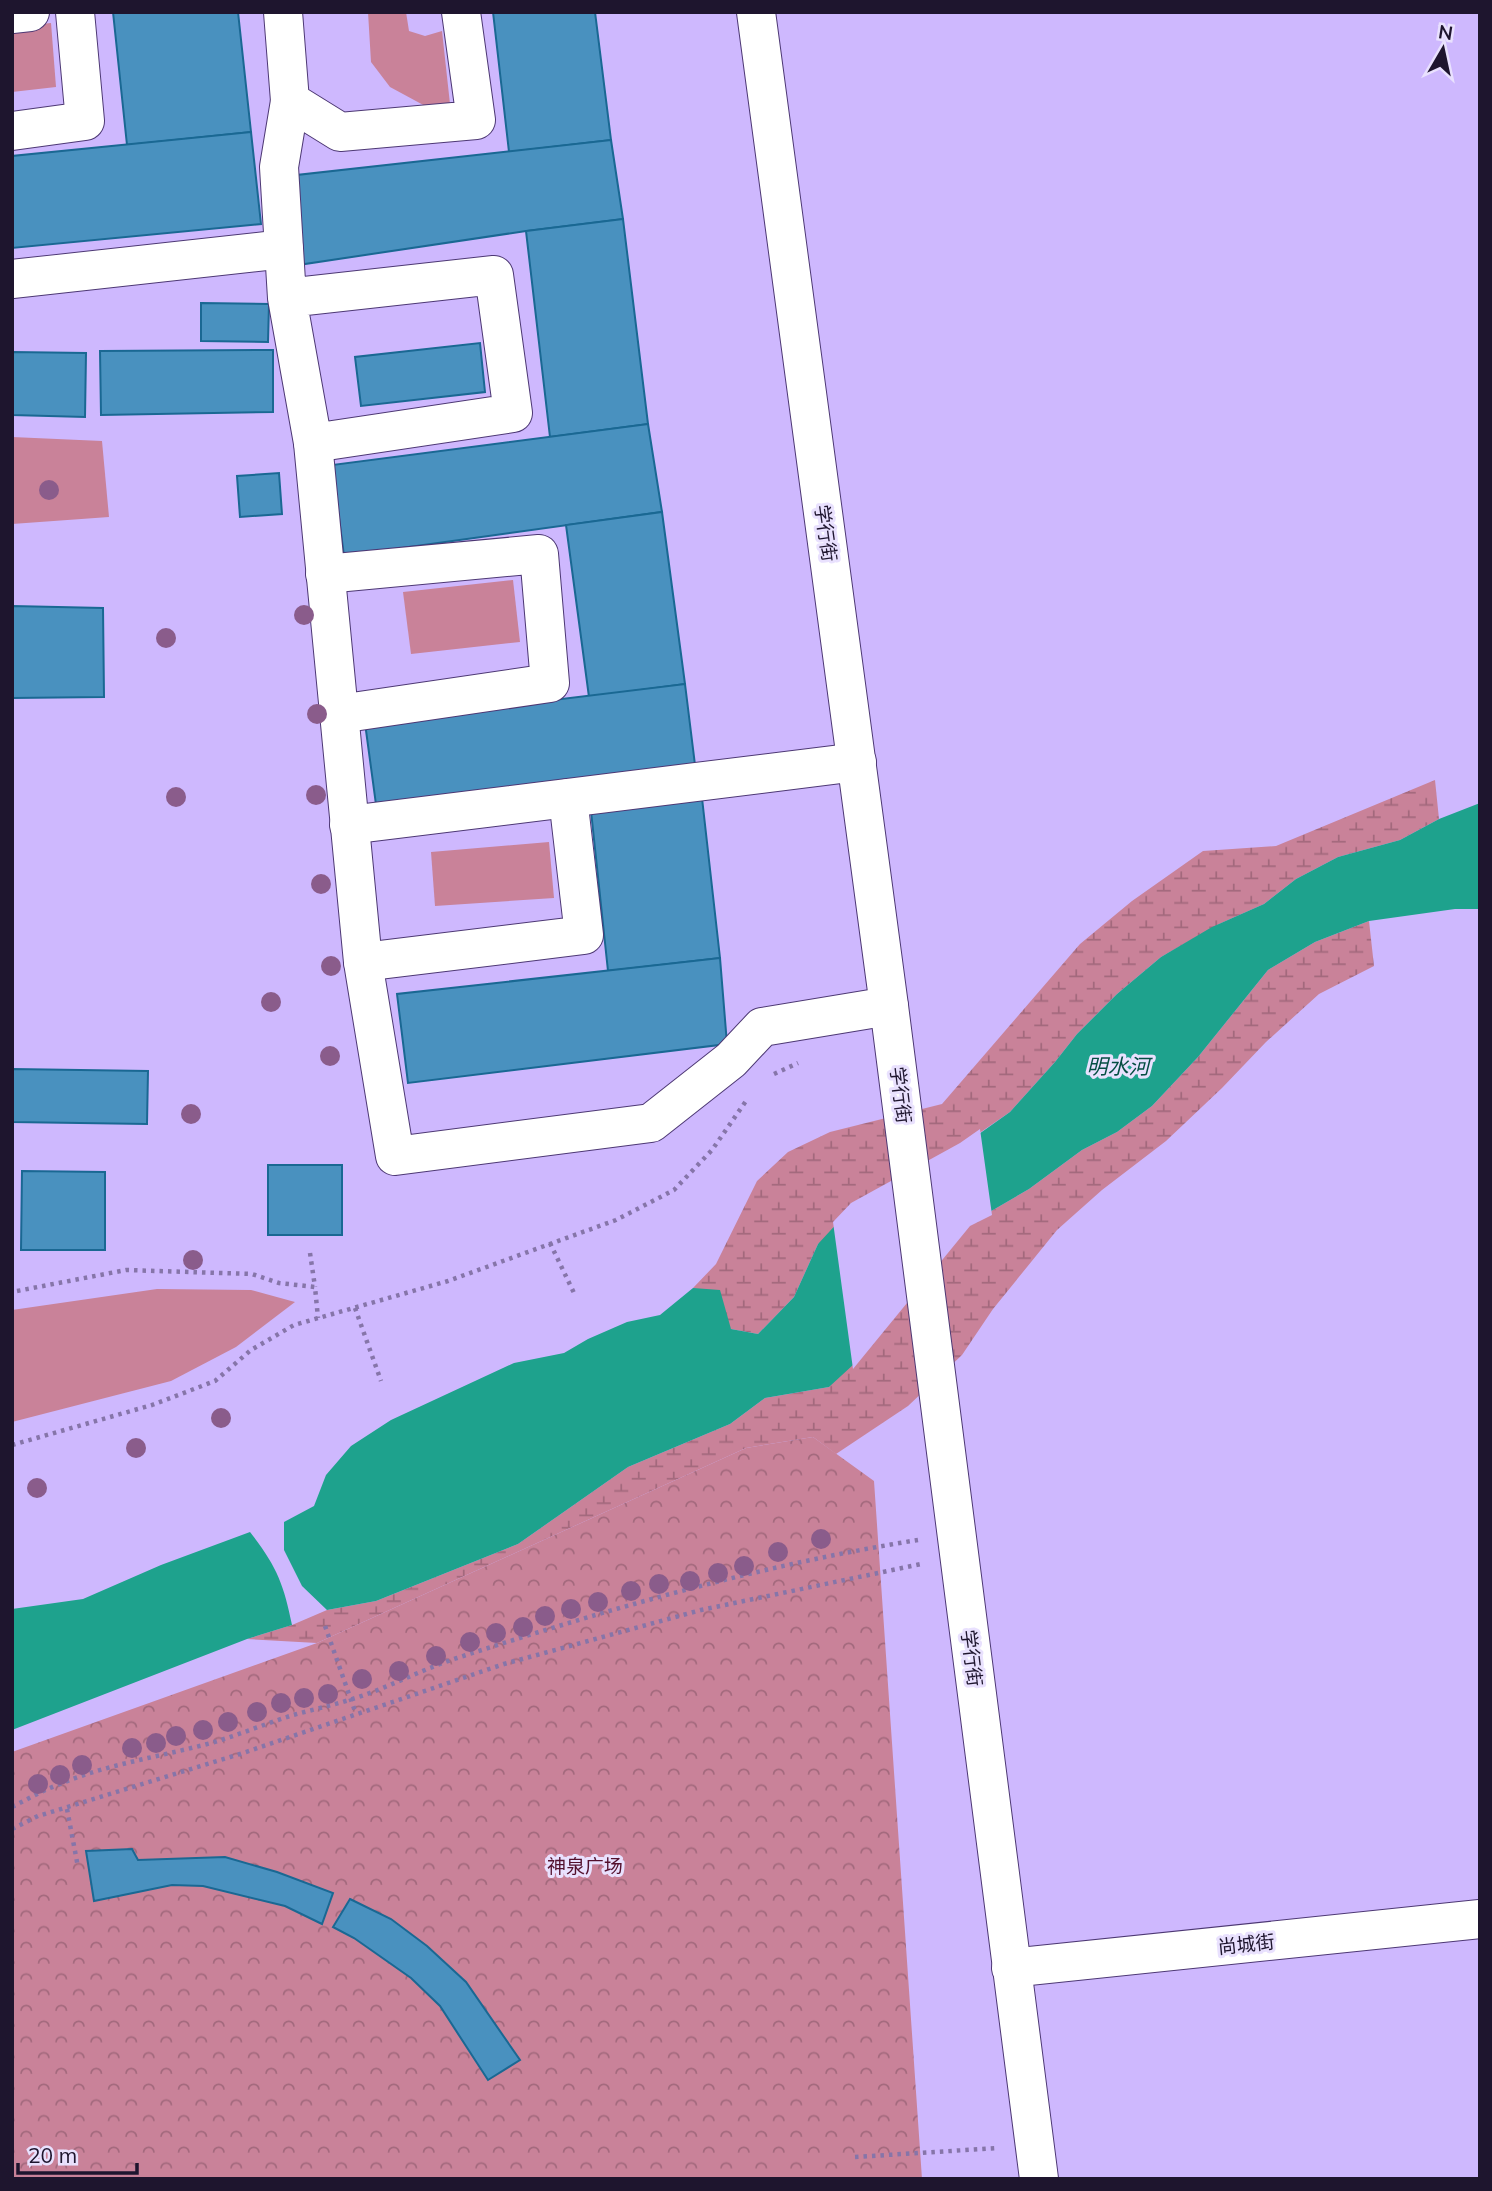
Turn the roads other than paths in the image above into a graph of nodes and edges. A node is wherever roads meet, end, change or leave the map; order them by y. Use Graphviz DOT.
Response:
graph roads {
  1 [pos="30,12"];
  2 [pos="75,12"];
  3 [pos="283,12"];
  4 [pos="461,12"];
  5 [pos="756,12"];
  6 [pos="12,14"];
  7 [pos="290,101"];
  8 [pos="12,131"];
  9 [pos="284,249"];
  10 [pos="12,279"];
  11 [pos="287,298"];
  12 [pos="313,443"];
  13 [pos="325,575"];
  14 [pos="339,714"];
  15 [pos="857,762"];
  16 [pos="568,798"];
  17 [pos="349,825"];
  18 [pos="363,962"];
  19 [pos="889,1006"];
  20 [pos="1480,1919"];
  21 [pos="1011,1968"];
  22 [pos="1037,2162"];
  1 -- 6 [label="street"];
  2 -- 8 [label="street"];
  3 -- 7 [label="street"];
  4 -- 7 [label="street"];
  5 -- 15 [label="street, 学行街"];
  7 -- 9 [label="street"];
  9 -- 10 [label="street"];
  9 -- 11 [label="street"];
  11 -- 12 [label="street"];
  11 -- 12 [label="street"];
  12 -- 13 [label="street"];
  13 -- 14 [label="street"];
  13 -- 14 [label="street"];
  14 -- 17 [label="street"];
  15 -- 16 [label="street"];
  15 -- 19 [label="street, 学行街"];
  16 -- 17 [label="street"];
  16 -- 18 [label="street"];
  17 -- 18 [label="street"];
  18 -- 19 [label="street"];
  19 -- 21 [label="street, 学行街"];
  20 -- 21 [label="street, 尚城街"];
  21 -- 22 [label="street, 学行街"];
}
